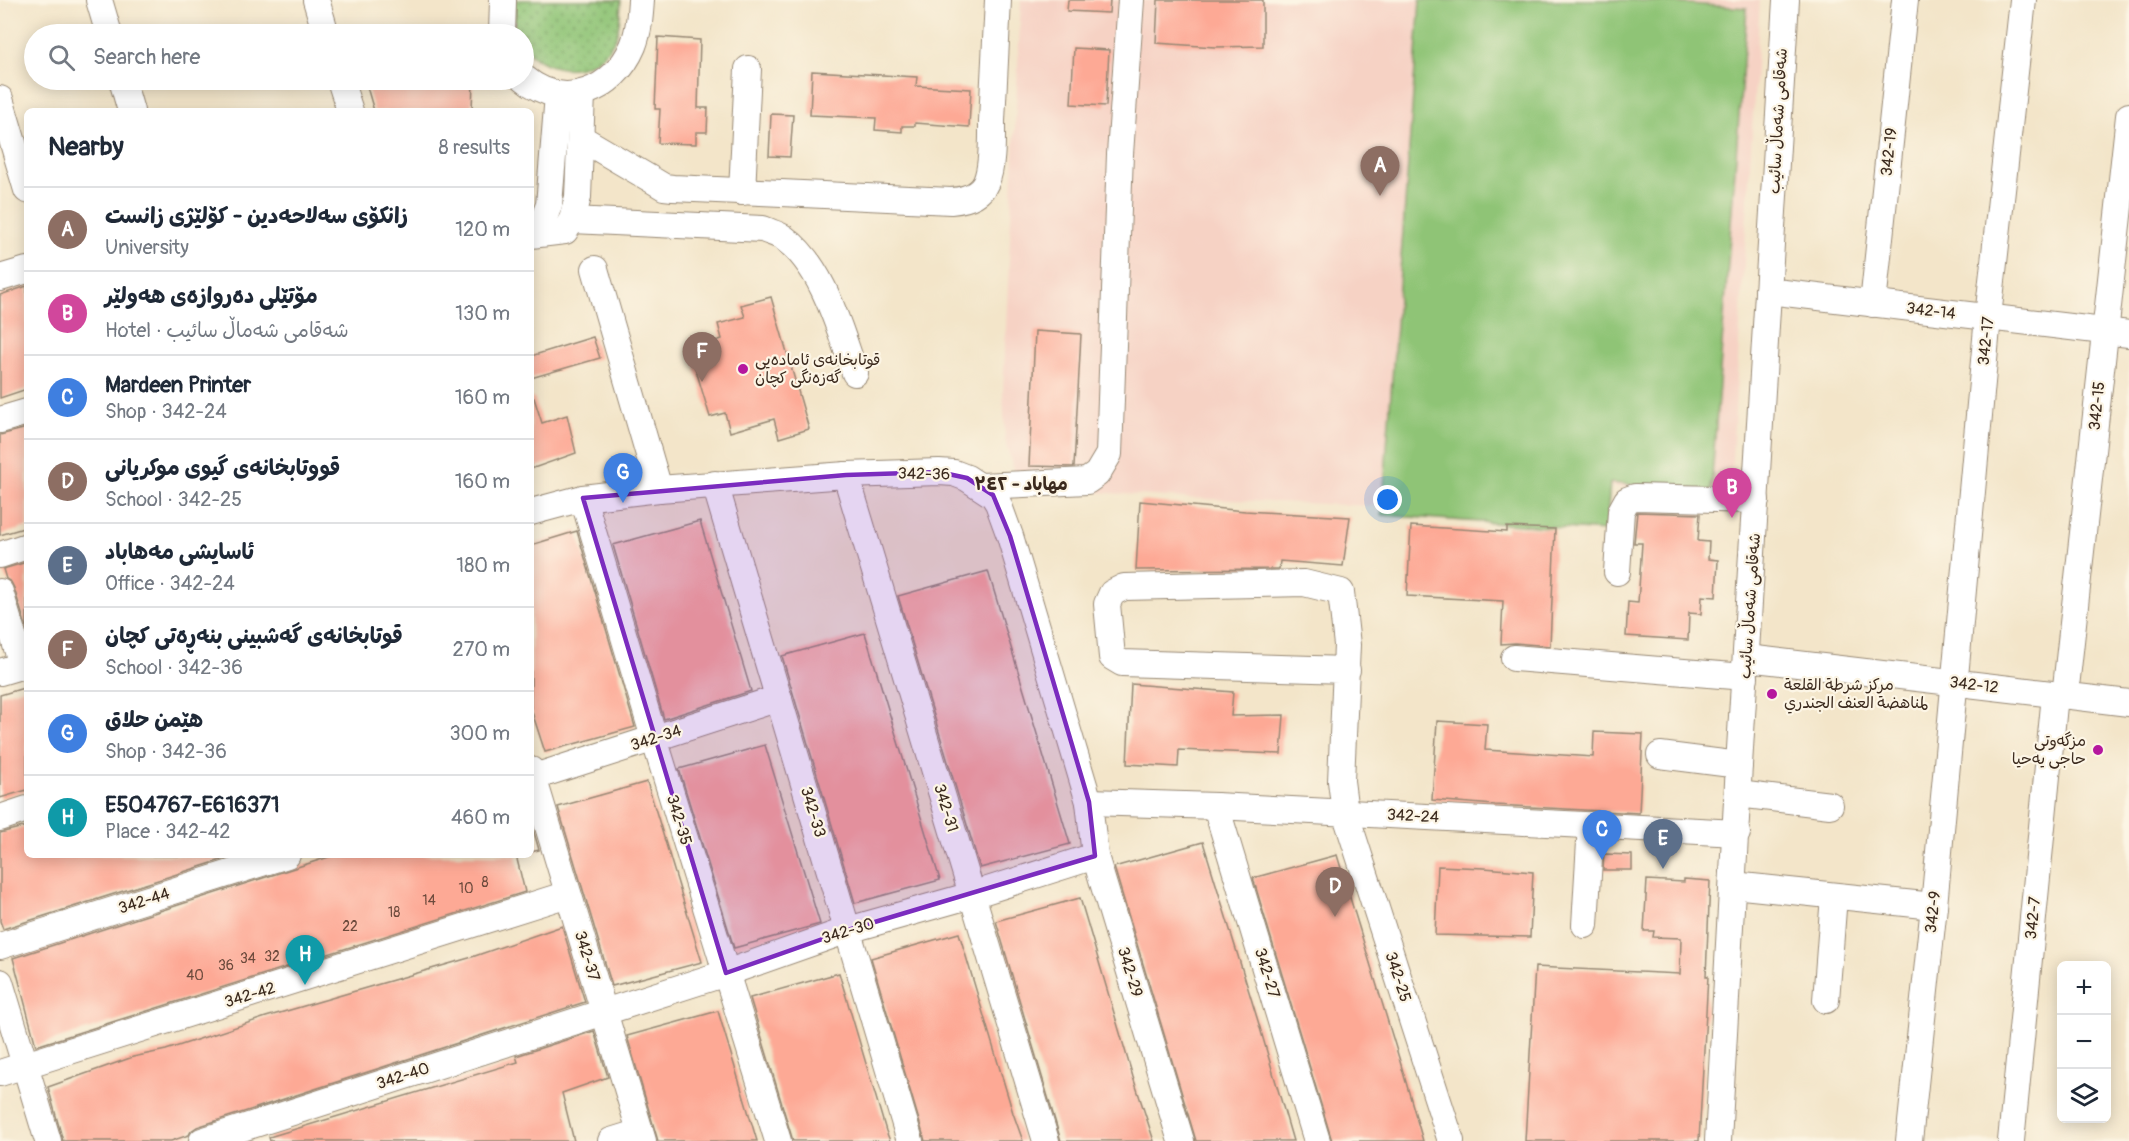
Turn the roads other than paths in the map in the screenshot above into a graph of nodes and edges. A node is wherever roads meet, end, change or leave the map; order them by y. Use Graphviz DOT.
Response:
graph roads {
  1 [pos="99,0"];
  2 [pos="316,0"];
  3 [pos="503,0"];
  4 [pos="641,0"];
  5 [pos="998,0"];
  6 [pos="1131,0"];
  7 [pos="1786,0"];
  8 [pos="1905,0"];
  9 [pos="2023,0"];
  10 [pos="106,24"];
  11 [pos="323,24"];
  12 [pos="502,24"];
  13 [pos="748,69"];
  14 [pos="534,85"];
  15 [pos="125,90"];
  16 [pos="343,90"];
  17 [pos="570,95"];
  18 [pos="0,99"];
  19 [pos="130,108"];
  20 [pos="349,108"];
  21 [pos="2129,116"];
  22 [pos="580,147"];
  23 [pos="554,156"];
  24 [pos="24,180"];
  25 [pos="742,192"];
  26 [pos="572,220"];
  27 [pos="534,232"];
  28 [pos="534,235"];
  29 [pos="595,268"];
  30 [pos="24,271"];
  31 [pos="0,278"];
  32 [pos="1768,291"];
  33 [pos="1873,304"];
  34 [pos="1988,317"];
  35 [pos="2117,332"];
  36 [pos="855,373"];
  37 [pos="24,413"];
  38 [pos="0,420"];
  39 [pos="846,475"];
  40 [pos="715,484"];
  41 [pos="981,486"];
  42 [pos="659,489"];
  43 [pos="583,498"];
  44 [pos="1756,500"];
  45 [pos="534,511"];
  46 [pos="24,547"];
  47 [pos="0,555"];
  48 [pos="1617,572"];
  49 [pos="0,592"];
  50 [pos="1514,658"];
  51 [pos="16,667"];
  52 [pos="1746,667"];
  53 [pos="1347,669"];
  54 [pos="1953,683"];
  55 [pos="2060,695"];
  56 [pos="779,698"];
  57 [pos="2129,703"];
  58 [pos="654,738"];
  59 [pos="1660,755"];
  60 [pos="1739,765"];
  61 [pos="534,774"];
  62 [pos="534,782"];
  63 [pos="1738,794"];
  64 [pos="1089,802"];
  65 [pos="1830,805"];
  66 [pos="1216,806"];
  67 [pos="24,810"];
  68 [pos="1345,812"];
  69 [pos="0,818"];
  70 [pos="1591,825"];
  71 [pos="1737,833"];
  72 [pos="1095,856"];
  73 [pos="278,858"];
  74 [pos="1733,885"];
  75 [pos="568,894"];
  76 [pos="972,895"];
  77 [pos="1834,896"];
  78 [pos="1934,906"];
  79 [pos="1585,925"];
  80 [pos="848,930"];
  81 [pos="0,946"];
  82 [pos="726,973"];
  83 [pos="0,982"];
  84 [pos="1826,1000"];
  85 [pos="604,1011"];
  86 [pos="25,1065"];
  87 [pos="0,1073"];
  88 [pos="642,1136"];
  89 [pos="48,1141"];
  90 [pos="202,1141"];
  91 [pos="611,1141"];
  92 [pos="778,1141"];
  93 [pos="910,1141"];
  94 [pos="1046,1141"];
  95 [pos="1181,1141"];
  96 [pos="1317,1141"];
  97 [pos="1451,1141"];
  98 [pos="1718,1141"];
  99 [pos="1909,1141"];
  100 [pos="2011,1141"];
  1 -- 10 [label="street"];
  2 -- 11 [label="street"];
  3 -- 12 [label="street"];
  4 -- 17 [label="street"];
  5 -- 25 [label="street"];
  6 -- 41 [label="street"];
  7 -- 32 [label="street, شەقامی شەماڵ سائیب"];
  8 -- 33 [label="street, 342-19"];
  9 -- 34 [label="street, 342-17"];
  13 -- 25 [label="street"];
  14 -- 17 [label="street"];
  15 -- 19 [label="street"];
  16 -- 20 [label="street"];
  17 -- 22 [label="street"];
  17 -- 23 [label="street"];
  18 -- 24 [label="street"];
  21 -- 35 [label="street, 342-15"];
  22 -- 23 [label="street"];
  22 -- 25 [label="street"];
  22 -- 26 [label="street"];
  23 -- 27 [label="street"];
  26 -- 28 [label="street"];
  26 -- 36 [label="street"];
  29 -- 42 [label="street"];
  30 -- 31 [label="street"];
  32 -- 33 [label="street, 342-14"];
  32 -- 44 [label="street, شەقامی شەماڵ سائیب"];
  33 -- 34 [label="street, 342-14"];
  34 -- 35 [label="street, 342-14"];
  34 -- 54 [label="street, 342-17"];
  35 -- 55 [label="street, 342-15"];
  37 -- 38 [label="street"];
  39 -- 40 [label="street, 342-36"];
  39 -- 41 [label="street, 342-36"];
  39 -- 76 [label="street, 342-31"];
  40 -- 42 [label="street, 342-36"];
  40 -- 56 [label="street, 342-33"];
  41 -- 64 [label="street, 342-36"];
  42 -- 43 [label="street, 342-36"];
  43 -- 45 [label="street, 342-36"];
  43 -- 58 [label="street, 342-35"];
  44 -- 48 [label="street"];
  44 -- 52 [label="street, شەقامی شەماڵ سائیب"];
  46 -- 47 [label="street"];
  49 -- 51 [label="street"];
  50 -- 52 [label="street, 342-12"];
  52 -- 54 [label="street, 342-12"];
  52 -- 60 [label="street, شەقامی شەماڵ سائیب"];
  53 -- 53 [label="street, 342-25"];
  53 -- 68 [label="street, 342-25"];
  54 -- 55 [label="street, 342-12"];
  54 -- 78 [label="street, 342-9"];
  55 -- 57 [label="street, 342-12"];
  55 -- 100 [label="street, 342-7"];
  56 -- 58 [label="street, 342-34"];
  56 -- 80 [label="street, 342-33"];
  58 -- 61 [label="street, 342-34"];
  58 -- 82 [label="street, 342-35"];
  59 -- 60 [label="street"];
  60 -- 63 [label="street, شەقامی شەماڵ سائیب"];
  62 -- 75 [label="street, 342-37"];
  63 -- 65 [label="street"];
  63 -- 71 [label="street, شەقامی شەماڵ سائیب"];
  64 -- 66 [label="street, 342-24"];
  64 -- 72 [label="street, 342-29"];
  66 -- 68 [label="street, 342-24"];
  66 -- 96 [label="street, 342-27"];
  67 -- 69 [label="street"];
  68 -- 70 [label="street, 342-24"];
  68 -- 97 [label="street, 342-25"];
  70 -- 71 [label="street, 342-24"];
  70 -- 79 [label="street"];
  71 -- 74 [label="street, شەقامی شەماڵ سائیب"];
  72 -- 76 [label="street, 342-30"];
  72 -- 95 [label="street, 342-29"];
  73 -- 81 [label="street, 342-44"];
  74 -- 77 [label="street"];
  74 -- 98 [label="street, شەقامی شەماڵ سائیب"];
  75 -- 85 [label="street, 342-37"];
  75 -- 86 [label="street, 342-42"];
  76 -- 80 [label="street, 342-30"];
  76 -- 94 [label="street, 342-31"];
  77 -- 78 [label="street"];
  77 -- 84 [label="street"];
  78 -- 99 [label="street, 342-9"];
  80 -- 82 [label="street, 342-30"];
  80 -- 93 [label="street, 342-33"];
  82 -- 85 [label="street, 342-30"];
  82 -- 92 [label="street, 342-35"];
  83 -- 86 [label="street"];
  85 -- 88 [label="street, 342-37"];
  85 -- 90 [label="street, 342-40"];
  86 -- 87 [label="street, 342-42"];
  86 -- 89 [label="street"];
  88 -- 91 [label="street"];
}
